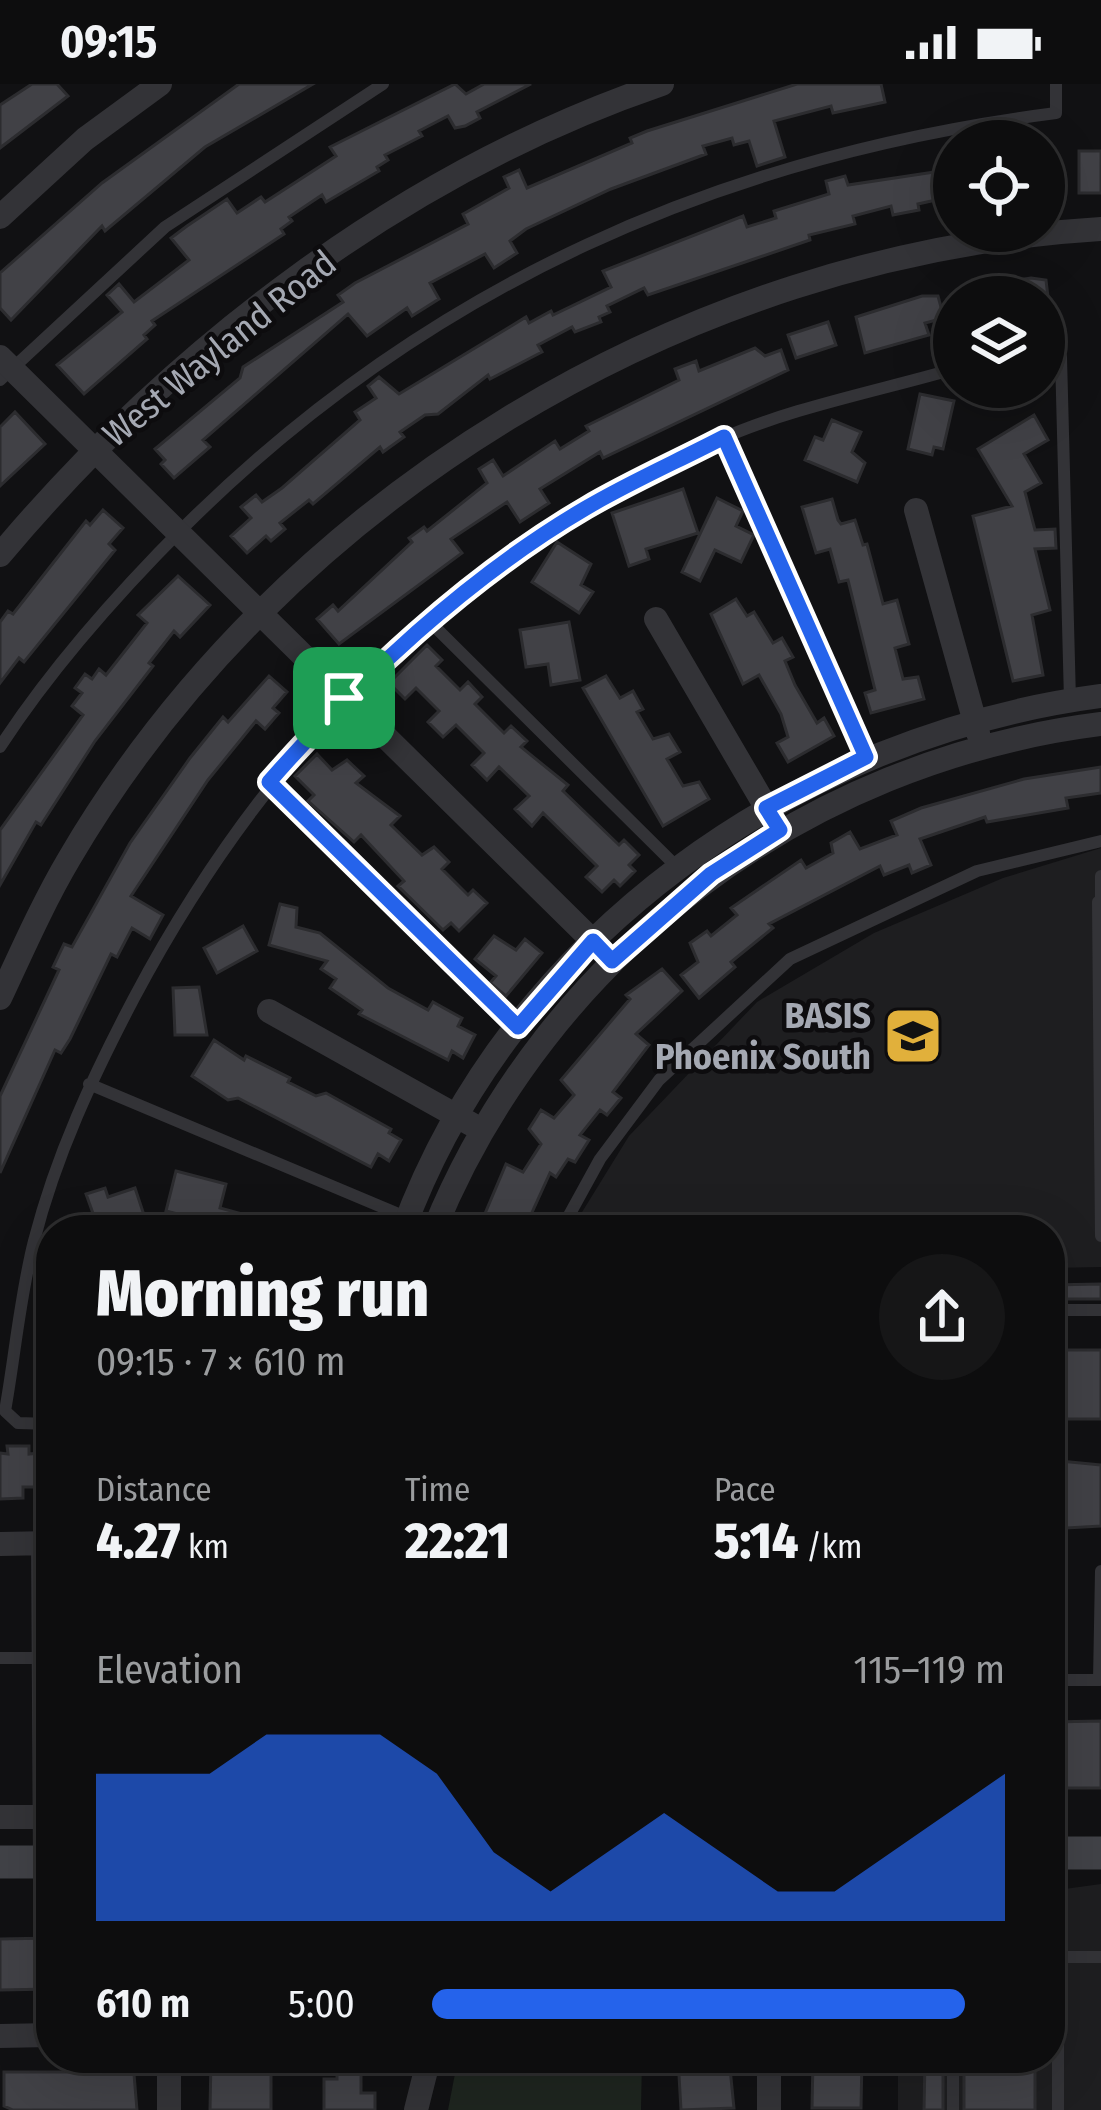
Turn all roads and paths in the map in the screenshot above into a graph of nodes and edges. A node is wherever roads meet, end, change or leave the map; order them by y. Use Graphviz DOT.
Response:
graph roads {
  1 [pos="160,84"];
  2 [pos="382,84"];
  3 [pos="662,84"];
  4 [pos="1057,84"];
  5 [pos="0,217"];
  6 [pos="1101,229"];
  7 [pos="4,368"];
  8 [pos="933,375"];
  9 [pos="1061,408"];
  10 [pos="724,437"];
  11 [pos="93,451"];
  12 [pos="916,510"];
  13 [pos="178,533"];
  14 [pos="0,555"];
  15 [pos="261,616"];
  16 [pos="656,619"];
  17 [pos="430,621"];
  18 [pos="1101,695"];
  19 [pos="344,698"];
  20 [pos="1070,700"];
  21 [pos="973,720"];
  22 [pos="1101,724"];
  23 [pos="982,746"];
  24 [pos="0,747"];
  25 [pos="866,757"];
  26 [pos="269,782"];
  27 [pos="773,819"];
  28 [pos="1101,841"];
  29 [pos="678,868"];
  30 [pos="1101,876"];
  31 [pos="1099,902"];
  32 [pos="593,941"];
  33 [pos="612,961"];
  34 [pos="0,998"];
  35 [pos="269,1011"];
  36 [pos="518,1027"];
  37 [pos="89,1084"];
  38 [pos="471,1124"];
  39 [pos="1101,1213"];
  40 [pos="43,1215"];
  41 [pos="385,1215"];
  42 [pos="411,1215"];
  43 [pos="439,1215"];
  44 [pos="569,1215"];
  45 [pos="36,1235"];
  46 [pos="1101,1236"];
  47 [pos="1065,1310"];
  48 [pos="1101,1310"];
  49 [pos="36,1424"];
  50 [pos="0,1544"];
  51 [pos="36,1544"];
  52 [pos="1101,1571"];
  53 [pos="0,1658"];
  54 [pos="36,1658"];
  55 [pos="1065,1680"];
  56 [pos="0,1817"];
  57 [pos="36,1817"];
  58 [pos="1098,1849"];
  59 [pos="1065,1852"];
  60 [pos="0,1862"];
  61 [pos="36,1862"];
  62 [pos="1065,1957"];
  63 [pos="1101,1958"];
  64 [pos="0,2036"];
  65 [pos="36,2036"];
  66 [pos="169,2073"];
  67 [pos="425,2073"];
  68 [pos="769,2073"];
  69 [pos="952,2073"];
  70 [pos="1057,2073"];
  71 [pos="169,2110"];
  72 [pos="416,2110"];
  73 [pos="769,2110"];
  74 [pos="953,2110"];
  75 [pos="1058,2110"];
  1 -- 5 [label="street"];
  2 -- 7 [label="lane"];
  3 -- 11 [label="street, West Wayland Road"];
  4 -- 13 [label="lane"];
  6 -- 15 [label="street"];
  7 -- 11 [label="street"];
  8 -- 10 [label="lane"];
  9 -- 20 [label="lane"];
  10 -- 17 [label="lane"];
  10 -- 25 [label="lane"];
  11 -- 13 [label="street"];
  11 -- 14 [label="street, West Wayland Road"];
  12 -- 21 [label="street"];
  13 -- 15 [label="street"];
  13 -- 24 [label="lane"];
  15 -- 19 [label="street"];
  15 -- 34 [label="street"];
  16 -- 27 [label="street"];
  17 -- 19 [label="lane"];
  17 -- 29 [label="lane"];
  18 -- 20 [label="street"];
  19 -- 26 [label="lane"];
  19 -- 32 [label="street"];
  20 -- 21 [label="street"];
  21 -- 23 [label="street"];
  21 -- 25 [label="street"];
  22 -- 23 [label="street"];
  23 -- 27 [label="street"];
  25 -- 27 [label="street"];
  26 -- 36 [label="lane"];
  26 -- 37 [label="lane"];
  27 -- 29 [label="street"];
  27 -- 33 [label="street"];
  28 -- 44 [label="lane"];
  29 -- 32 [label="street"];
  30 -- 31 [label="lane"];
  31 -- 39 [label="lane"];
  32 -- 33 [label="street"];
  32 -- 36 [label="street"];
  33 -- 38 [label="street"];
  35 -- 38 [label="street"];
  36 -- 38 [label="street"];
  37 -- 40 [label="lane"];
  37 -- 41 [label="lane"];
  38 -- 42 [label="street"];
  38 -- 43 [label="street"];
  39 -- 46 [label="lane"];
  45 -- 49 [label="lane"];
  47 -- 48 [label="lane"];
  50 -- 51 [label="street"];
  52 -- 55 [label="lane"];
  53 -- 54 [label="lane"];
  56 -- 57 [label="street"];
  58 -- 59 [label="main road"];
  60 -- 61 [label="main road"];
  62 -- 63 [label="lane"];
  64 -- 65 [label="street"];
  66 -- 71 [label="street"];
  67 -- 72 [label="street"];
  68 -- 73 [label="street"];
  69 -- 74 [label="lane"];
  70 -- 75 [label="lane"];
}
